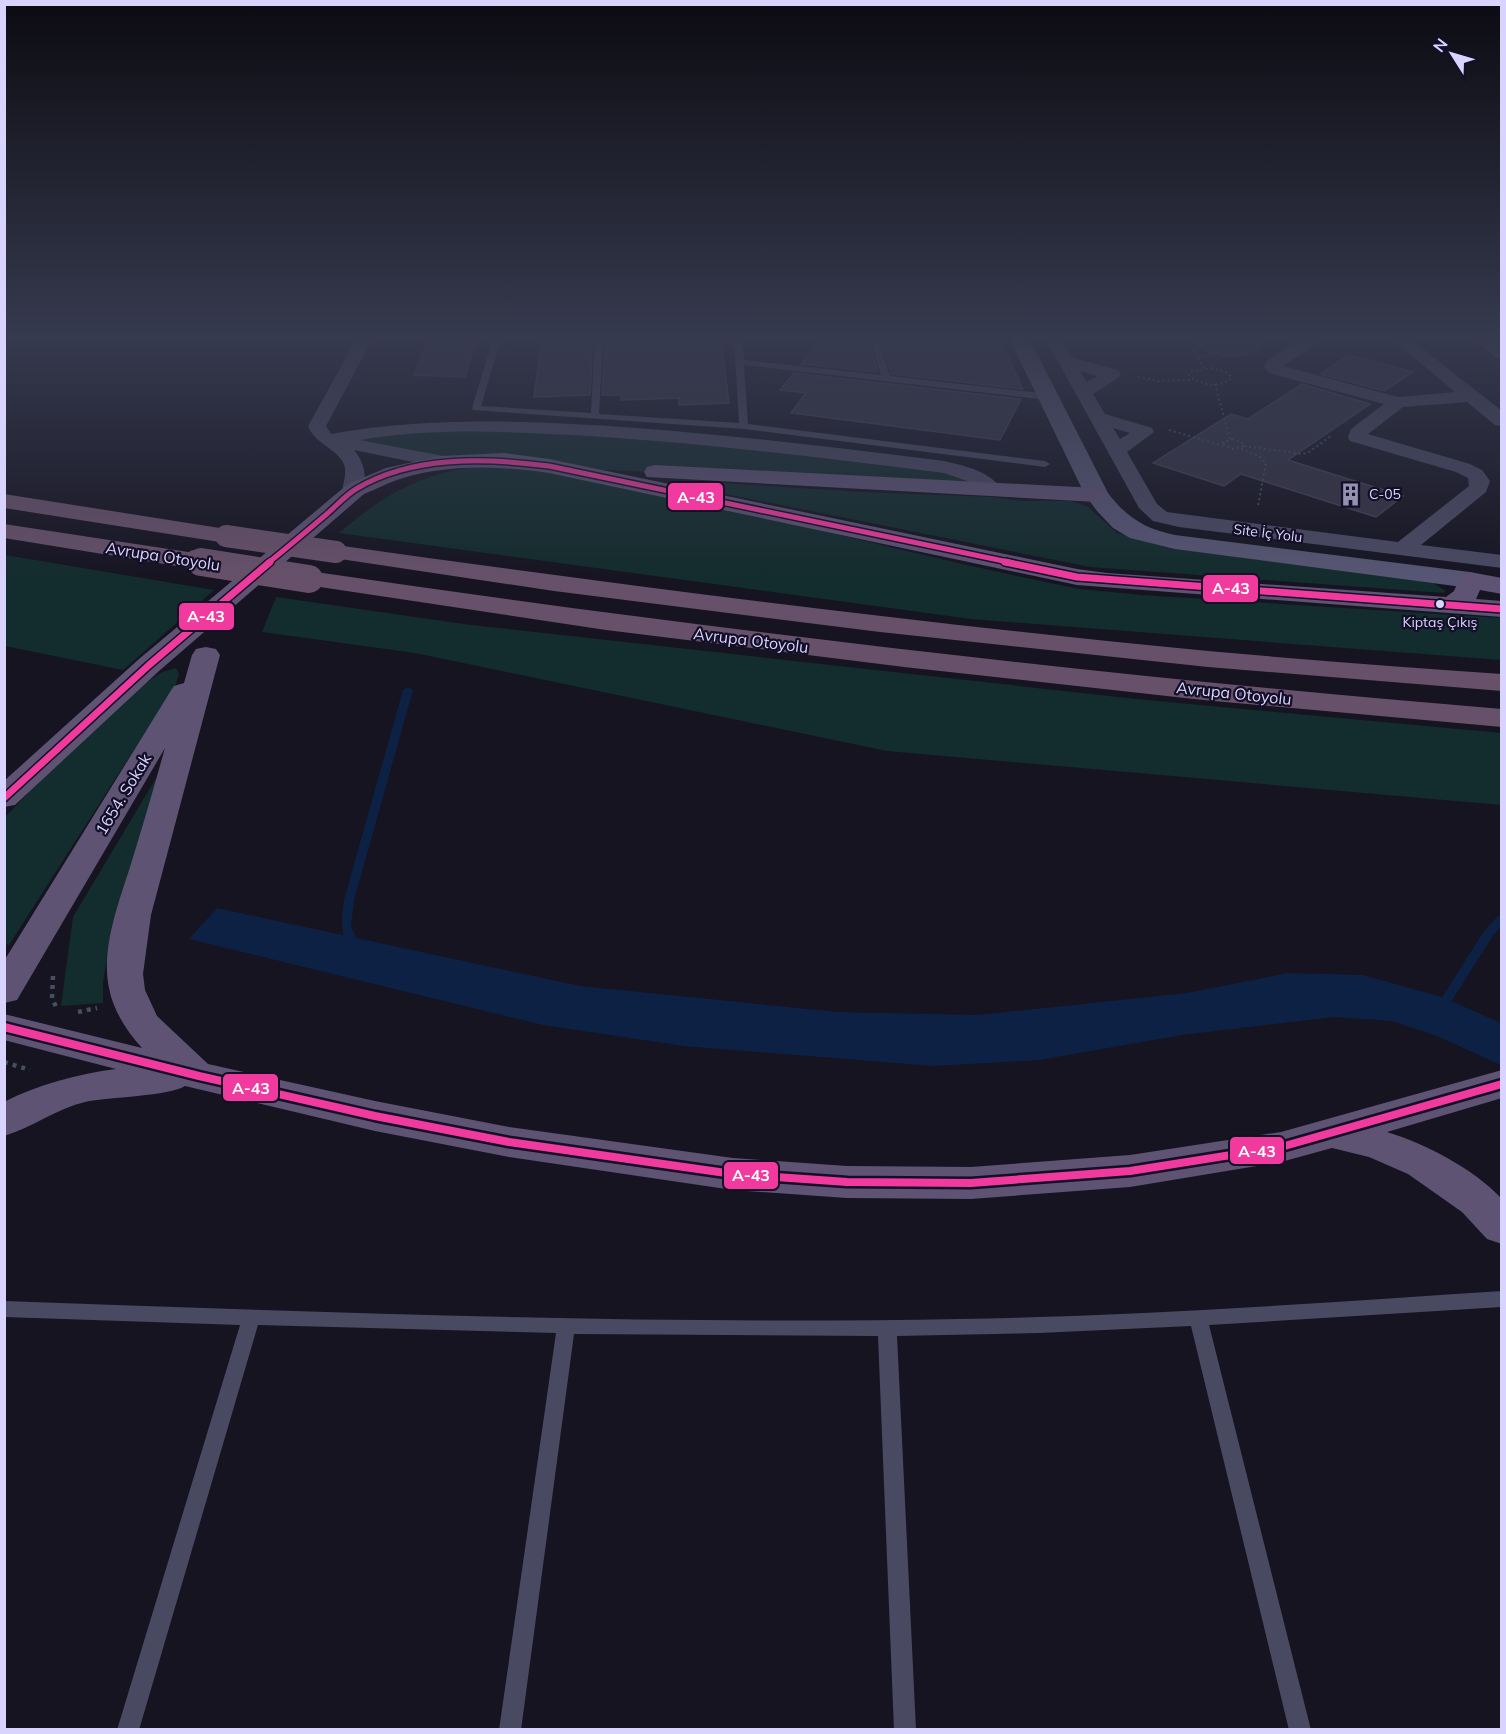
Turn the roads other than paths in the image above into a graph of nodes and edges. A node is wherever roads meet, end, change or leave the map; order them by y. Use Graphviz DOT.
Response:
graph roads {
  1 [pos="321,419"];
  2 [pos="648,419"];
  3 [pos="744,419"];
  4 [pos="1059,419"];
  5 [pos="1099,419"];
  6 [pos="1101,419"];
  7 [pos="1376,419"];
  8 [pos="744,426"];
  9 [pos="328,440"];
  10 [pos="1116,450"];
  11 [pos="448,463"];
  12 [pos="1046,464"];
  13 [pos="549,466"];
  14 [pos="993,491"];
  15 [pos="352,492"];
  16 [pos="1097,495"];
  17 [pos="1144,498"];
  18 [pos="4,501"];
  19 [pos="1323,523"];
  20 [pos="4,531"];
  21 [pos="1402,550"];
  22 [pos="1502,562"];
  23 [pos="1469,569"];
  24 [pos="1502,586"];
  25 [pos="232,593"];
  26 [pos="1450,606"];
  27 [pos="1502,609"];
  28 [pos="206,655"];
  29 [pos="1502,683"];
  30 [pos="1502,718"];
  31 [pos="4,798"];
  32 [pos="5,990"];
  33 [pos="9,1037"];
  34 [pos="199,1076"];
  35 [pos="1502,1084"];
  36 [pos="4,1121"];
  37 [pos="1332,1133"];
  38 [pos="1502,1227"];
  39 [pos="1502,1299"];
  40 [pos="4,1309"];
  41 [pos="252,1317"];
  42 [pos="1199,1320"];
  43 [pos="566,1326"];
  44 [pos="887,1328"];
  45 [pos="128,1730"];
  46 [pos="510,1730"];
  47 [pos="905,1730"];
  48 [pos="1300,1730"];
  1 -- 9 [label="street"];
  2 -- 8 [label="lane"];
  3 -- 8 [label="lane"];
  4 -- 16 [label="street"];
  5 -- 10 [label="street, Site İç Yolu"];
  6 -- 10 [label="street"];
  7 -- 21 [label="street"];
  8 -- 12 [label="lane"];
  9 -- 11 [label="street"];
  9 -- 14 [label="street"];
  9 -- 15 [label="street"];
  10 -- 17 [label="street, Site İç Yolu"];
  11 -- 13 [label="main road, 1654. Sokak"];
  11 -- 15 [label="main road, 1654. Sokak"];
  13 -- 14 [label="main road"];
  13 -- 26 [label="main road, 1654. Sokak"];
  14 -- 16 [label="main road"];
  15 -- 25 [label="main road, 1654. Sokak"];
  16 -- 23 [label="street"];
  17 -- 19 [label="street, Site İç Yolu"];
  17 -- 21 [label="street, Site İç Yolu"];
  18 -- 29 [label="highway, Avrupa Otoyolu, bridge"];
  20 -- 30 [label="highway, Avrupa Otoyolu, bridge"];
  21 -- 23 [label="street, Site İç Yolu"];
  22 -- 23 [label="street, Site İç Yolu"];
  23 -- 24 [label="main road"];
  23 -- 26 [label="main road"];
  25 -- 28 [label="main road, 1654. Sokak"];
  25 -- 31 [label="main road, 1654. Sokak"];
  26 -- 27 [label="main road, 1654. Sokak"];
  28 -- 32 [label="main road, 1654. Sokak"];
  28 -- 34 [label="main road"];
  32 -- 33 [label="main road"];
  33 -- 34 [label="main road"];
  34 -- 36 [label="main road"];
  34 -- 37 [label="main road"];
  35 -- 37 [label="main road"];
  37 -- 38 [label="main road"];
  39 -- 42 [label="lane"];
  40 -- 41 [label="lane"];
  41 -- 43 [label="lane"];
  41 -- 45 [label="lane"];
  42 -- 44 [label="lane"];
  42 -- 48 [label="lane"];
  43 -- 44 [label="lane"];
  43 -- 46 [label="lane"];
  44 -- 47 [label="lane"];
}
